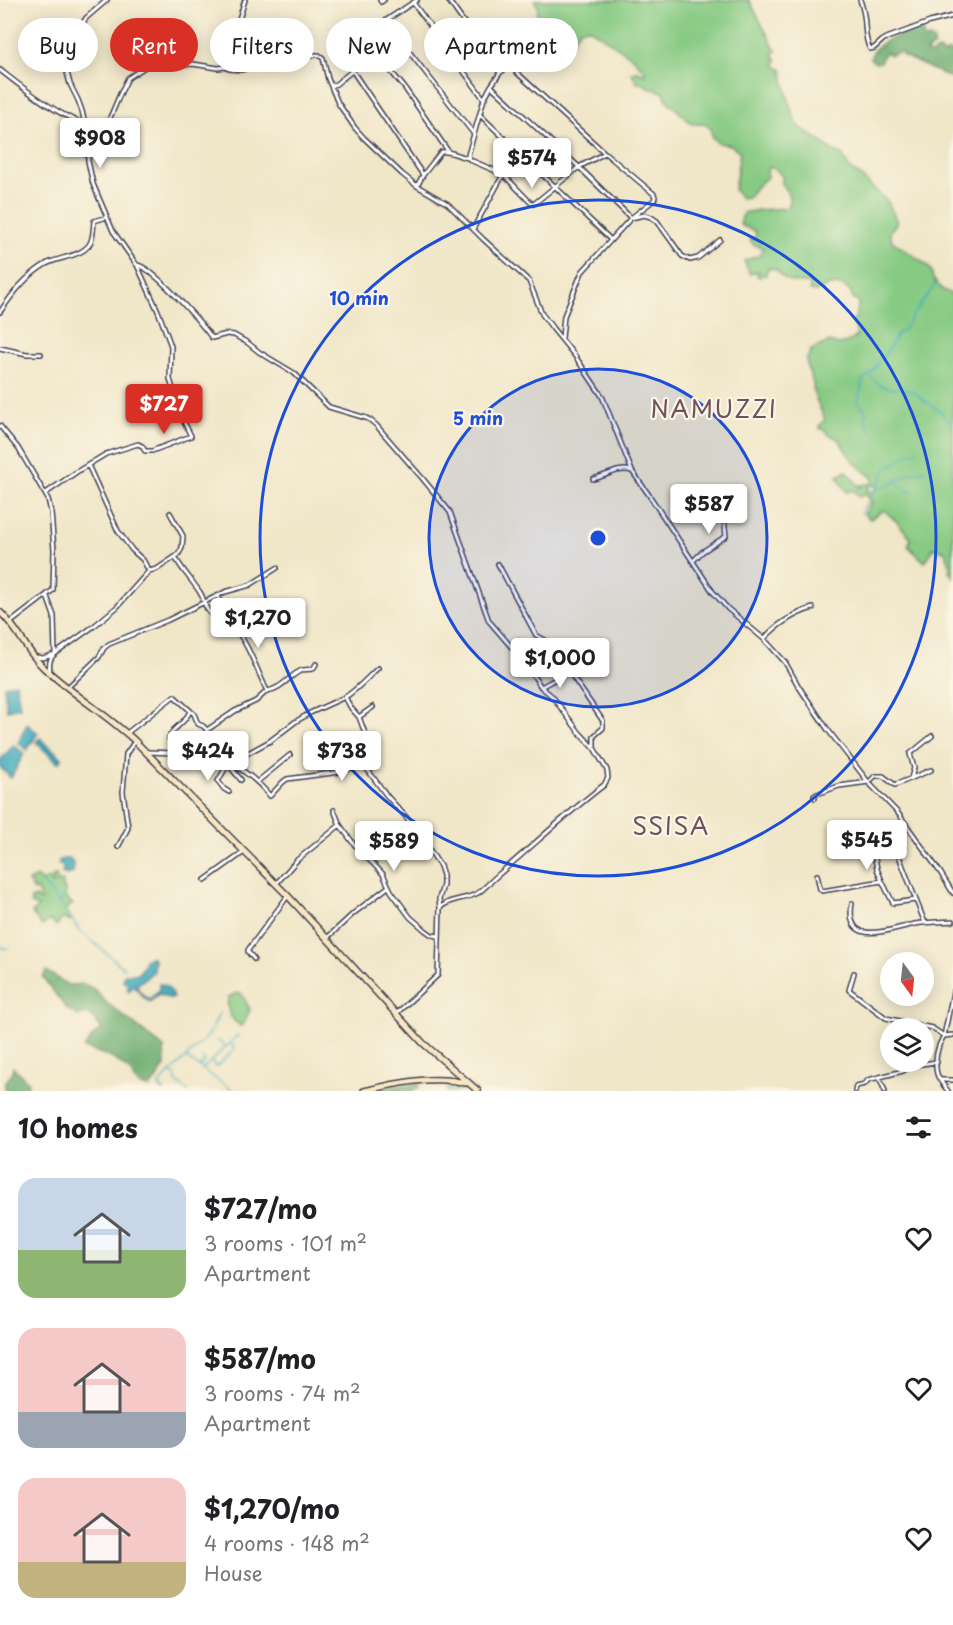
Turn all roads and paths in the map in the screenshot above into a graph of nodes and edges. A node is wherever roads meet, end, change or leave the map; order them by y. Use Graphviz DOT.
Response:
graph roads {
  1 [pos="107,0"];
  2 [pos="245,0"];
  3 [pos="417,0"];
  4 [pos="448,0"];
  5 [pos="860,0"];
  6 [pos="413,3"];
  7 [pos="953,16"];
  8 [pos="86,18"];
  9 [pos="239,18"];
  10 [pos="390,18"];
  11 [pos="412,55"];
  12 [pos="314,56"];
  13 [pos="210,67"];
  14 [pos="0,70"];
  15 [pos="67,72"];
  16 [pos="351,72"];
  17 [pos="353,72"];
  18 [pos="392,72"];
  19 [pos="500,74"];
  20 [pos="331,86"];
  21 [pos="491,86"];
  22 [pos="484,99"];
  23 [pos="480,115"];
  24 [pos="85,125"];
  25 [pos="473,133"];
  26 [pos="448,151"];
  27 [pos="605,153"];
  28 [pos="469,158"];
  29 [pos="579,167"];
  30 [pos="503,174"];
  31 [pos="423,175"];
  32 [pos="417,186"];
  33 [pos="556,187"];
  34 [pos="107,217"];
  35 [pos="631,218"];
  36 [pos="473,229"];
  37 [pos="611,240"];
  38 [pos="720,240"];
  39 [pos="137,266"];
  40 [pos="0,312"];
  41 [pos="561,339"];
  42 [pos="0,348"];
  43 [pos="41,354"];
  44 [pos="0,426"];
  45 [pos="87,465"];
  46 [pos="632,471"];
  47 [pos="593,479"];
  48 [pos="46,493"];
  49 [pos="720,504"];
  50 [pos="170,513"];
  51 [pos="176,558"];
  52 [pos="693,561"];
  53 [pos="498,564"];
  54 [pos="277,568"];
  55 [pos="149,572"];
  56 [pos="47,596"];
  57 [pos="218,596"];
  58 [pos="204,602"];
  59 [pos="813,608"];
  60 [pos="0,612"];
  61 [pos="228,622"];
  62 [pos="10,623"];
  63 [pos="764,639"];
  64 [pos="55,654"];
  65 [pos="34,656"];
  66 [pos="316,664"];
  67 [pos="378,668"];
  68 [pos="568,672"];
  69 [pos="50,673"];
  70 [pos="68,687"];
  71 [pos="541,687"];
  72 [pos="267,692"];
  73 [pos="345,697"];
  74 [pos="373,707"];
  75 [pos="190,711"];
  76 [pos="359,717"];
  77 [pos="207,730"];
  78 [pos="127,733"];
  79 [pos="932,736"];
  80 [pos="169,739"];
  81 [pos="135,741"];
  82 [pos="201,743"];
  83 [pos="594,748"];
  84 [pos="146,752"];
  85 [pos="290,755"];
  86 [pos="228,763"];
  87 [pos="364,765"];
  88 [pos="931,770"];
  89 [pos="911,778"];
  90 [pos="241,780"];
  91 [pos="257,782"];
  92 [pos="868,782"];
  93 [pos="229,792"];
  94 [pos="815,798"];
  95 [pos="334,810"];
  96 [pos="339,825"];
  97 [pos="118,847"];
  98 [pos="245,851"];
  99 [pos="897,851"];
  100 [pos="874,853"];
  101 [pos="817,875"];
  102 [pos="205,879"];
  103 [pos="882,881"];
  104 [pos="276,884"];
  105 [pos="388,887"];
  106 [pos="953,893"];
  107 [pos="288,896"];
  108 [pos="916,900"];
  109 [pos="852,903"];
  110 [pos="440,908"];
  111 [pos="953,921"];
  112 [pos="925,923"];
  113 [pos="439,936"];
  114 [pos="327,938"];
  115 [pos="254,959"];
  116 [pos="854,973"];
  117 [pos="953,992"];
  118 [pos="397,1013"];
  119 [pos="953,1035"];
  120 [pos="944,1036"];
  121 [pos="937,1062"];
  122 [pos="454,1070"];
  123 [pos="879,1077"];
  124 [pos="452,1080"];
  125 [pos="941,1080"];
  126 [pos="953,1080"];
  127 [pos="468,1083"];
  128 [pos="364,1091"];
  129 [pos="478,1091"];
  130 [pos="855,1091"];
  131 [pos="885,1091"];
  132 [pos="948,1091"];
  1 -- 8 [label="street"];
  2 -- 9 [label="street"];
  3 -- 6 [label="street"];
  4 -- 19 [label="street"];
  5 -- 7 [label="street"];
  6 -- 10 [label="street"];
  6 -- 22 [label="street"];
  11 -- 25 [label="street"];
  12 -- 20 [label="street"];
  13 -- 24 [label="street"];
  14 -- 24 [label="street"];
  15 -- 24 [label="street"];
  16 -- 20 [label="street"];
  17 -- 31 [label="street"];
  18 -- 26 [label="street"];
  19 -- 21 [label="street"];
  19 -- 27 [label="street"];
  20 -- 32 [label="street"];
  21 -- 22 [label="street"];
  21 -- 29 [label="street"];
  22 -- 23 [label="street"];
  23 -- 25 [label="street"];
  23 -- 33 [label="street"];
  24 -- 34 [label="street"];
  25 -- 28 [label="street"];
  26 -- 28 [label="street"];
  26 -- 31 [label="street"];
  27 -- 29 [label="street"];
  27 -- 35 [label="street"];
  28 -- 30 [label="street"];
  29 -- 33 [label="street"];
  29 -- 35 [label="street"];
  30 -- 33 [label="street"];
  30 -- 36 [label="street"];
  31 -- 32 [label="street"];
  32 -- 36 [label="street"];
  33 -- 37 [label="street"];
  34 -- 39 [label="street"];
  34 -- 40 [label="street"];
  35 -- 37 [label="street"];
  35 -- 38 [label="street"];
  36 -- 41 [label="street"];
  37 -- 41 [label="street"];
  39 -- 45 [label="street"];
  39 -- 71 [label="street"];
  41 -- 46 [label="street"];
  42 -- 43 [label="street"];
  44 -- 48 [label="street"];
  45 -- 48 [label="street"];
  45 -- 55 [label="street"];
  46 -- 47 [label="street"];
  46 -- 52 [label="street"];
  48 -- 56 [label="street"];
  49 -- 52 [label="street"];
  50 -- 51 [label="street"];
  51 -- 55 [label="street"];
  51 -- 58 [label="street"];
  52 -- 63 [label="street"];
  53 -- 68 [label="street"];
  54 -- 57 [label="street"];
  55 -- 64 [label="street"];
  56 -- 62 [label="street"];
  56 -- 64 [label="street"];
  57 -- 58 [label="street"];
  57 -- 61 [label="street"];
  58 -- 61 [label="street"];
  58 -- 70 [label="street"];
  59 -- 63 [label="street"];
  60 -- 62 [label="main road"];
  61 -- 72 [label="street"];
  62 -- 65 [label="main road"];
  63 -- 92 [label="street"];
  64 -- 65 [label="street"];
  64 -- 69 [label="street"];
  65 -- 69 [label="main road"];
  66 -- 72 [label="street"];
  67 -- 73 [label="street"];
  68 -- 71 [label="street"];
  68 -- 83 [label="street"];
  69 -- 70 [label="main road"];
  70 -- 78 [label="main road"];
  71 -- 83 [label="street"];
  72 -- 77 [label="street"];
  73 -- 76 [label="street"];
  73 -- 86 [label="street"];
  74 -- 76 [label="street"];
  75 -- 77 [label="street"];
  75 -- 78 [label="street"];
  75 -- 80 [label="street"];
  76 -- 87 [label="street"];
  77 -- 82 [label="street"];
  78 -- 81 [label="main road"];
  79 -- 89 [label="street"];
  81 -- 84 [label="main road"];
  81 -- 97 [label="street"];
  82 -- 84 [label="street"];
  82 -- 86 [label="street"];
  83 -- 110 [label="street"];
  84 -- 98 [label="main road"];
  85 -- 91 [label="street"];
  86 -- 90 [label="street"];
  86 -- 91 [label="street"];
  86 -- 93 [label="street"];
  87 -- 91 [label="street"];
  87 -- 110 [label="street"];
  88 -- 89 [label="street"];
  89 -- 92 [label="street"];
  92 -- 94 [label="street"];
  92 -- 106 [label="street"];
  95 -- 96 [label="street"];
  96 -- 104 [label="street"];
  96 -- 105 [label="street"];
  98 -- 102 [label="street"];
  98 -- 104 [label="main road"];
  99 -- 108 [label="street"];
  100 -- 103 [label="street"];
  101 -- 103 [label="street"];
  103 -- 108 [label="street"];
  104 -- 107 [label="main road"];
  105 -- 113 [label="street"];
  105 -- 114 [label="street"];
  107 -- 114 [label="main road"];
  107 -- 115 [label="street"];
  108 -- 112 [label="street"];
  109 -- 112 [label="street"];
  110 -- 113 [label="street"];
  111 -- 112 [label="street"];
  113 -- 118 [label="street"];
  114 -- 118 [label="main road"];
  116 -- 120 [label="street"];
  117 -- 120 [label="street"];
  118 -- 122 [label="main road"];
  119 -- 120 [label="street"];
  120 -- 121 [label="street"];
  121 -- 123 [label="street"];
  121 -- 125 [label="street"];
  122 -- 124 [label="main road"];
  122 -- 127 [label="main road"];
  123 -- 130 [label="street"];
  123 -- 131 [label="street"];
  124 -- 127 [label="main road"];
  124 -- 128 [label="main road"];
  125 -- 126 [label="street"];
  125 -- 132 [label="street"];
  127 -- 129 [label="main road"];
}
